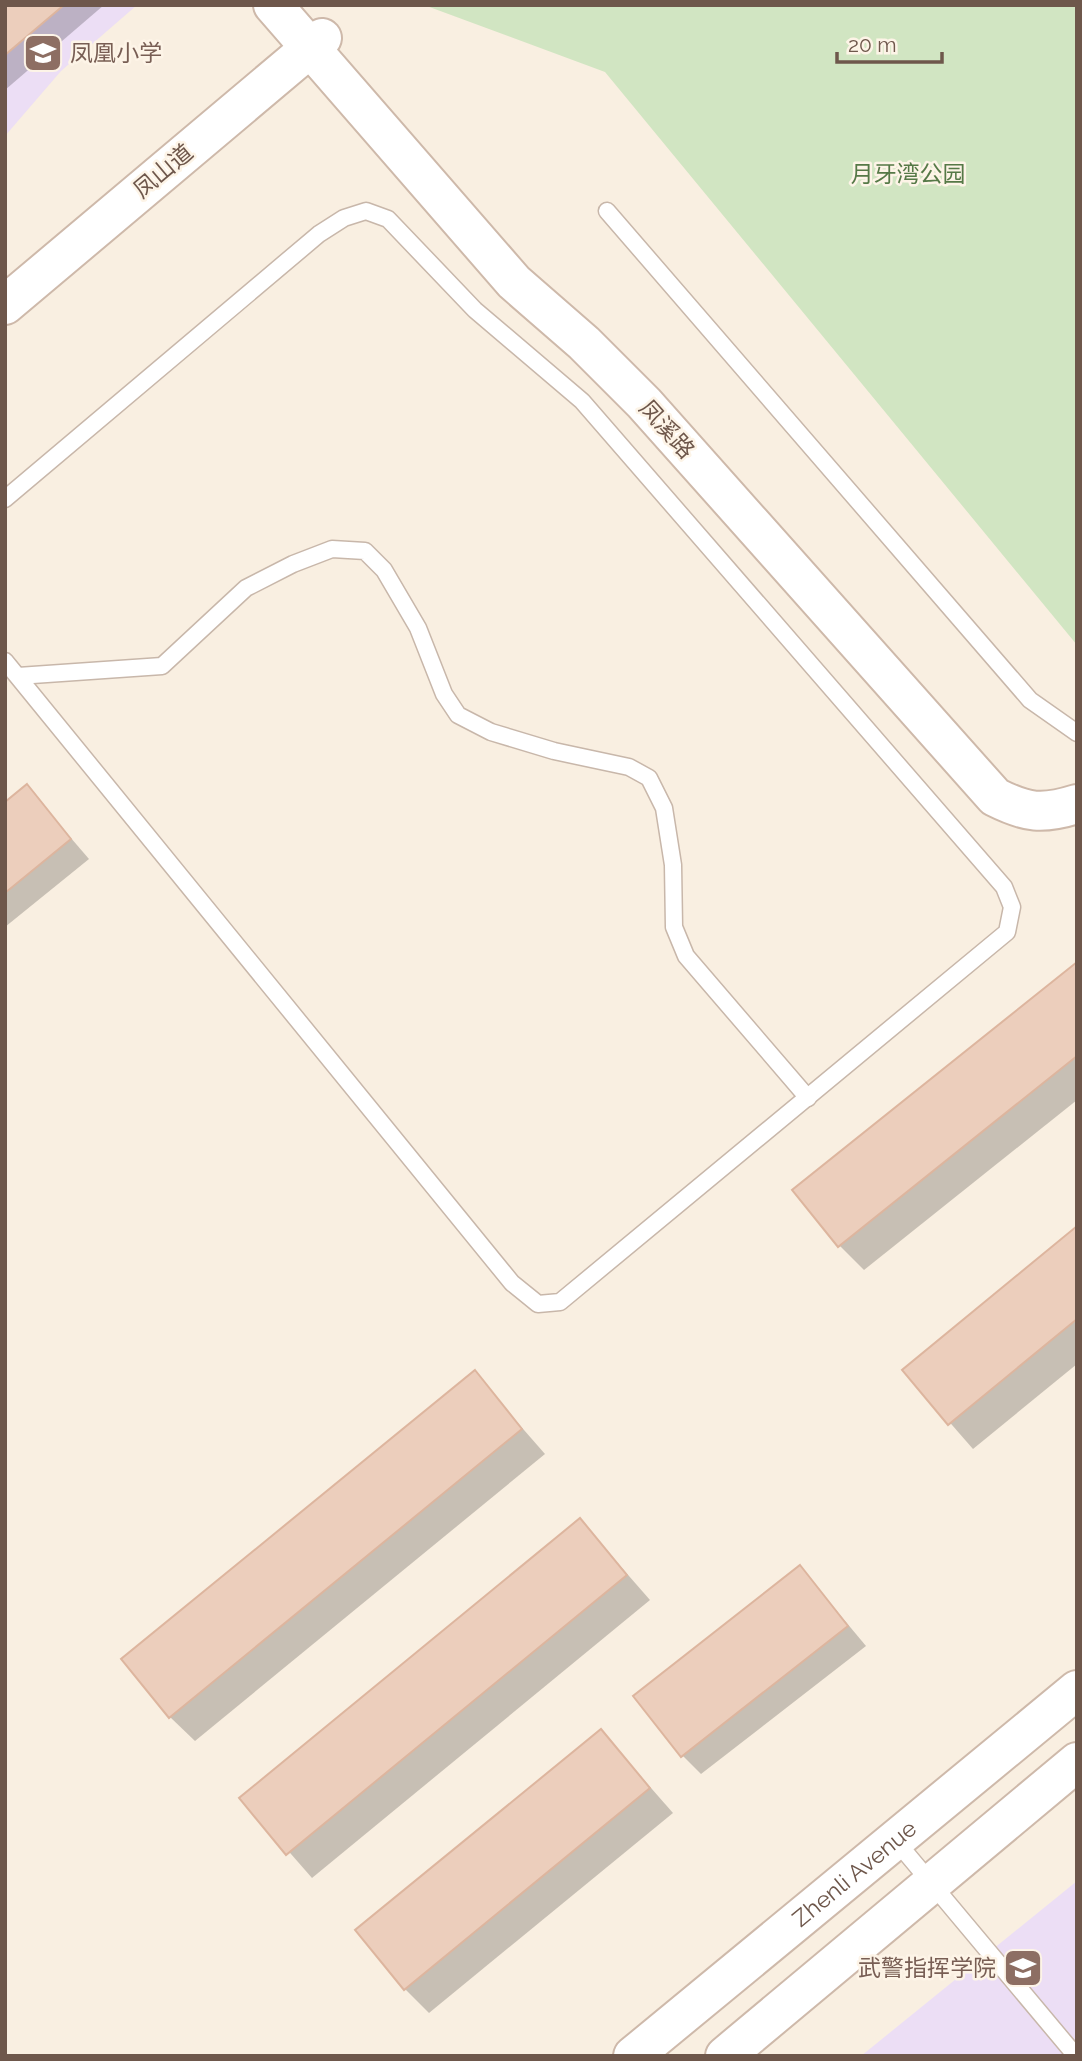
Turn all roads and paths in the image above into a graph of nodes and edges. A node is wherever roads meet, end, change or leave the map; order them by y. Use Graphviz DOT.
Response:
graph roads {
  1 [pos="273,5"];
  2 [pos="307,30"];
  3 [pos="607,211"];
  4 [pos="5,278"];
  5 [pos="5,305"];
  6 [pos="5,499"];
  7 [pos="5,662"];
  8 [pos="18,676"];
  9 [pos="1077,733"];
  10 [pos="1077,780"];
  11 [pos="1077,804"];
  12 [pos="808,1098"];
  13 [pos="1077,1690"];
  14 [pos="1077,1762"];
  15 [pos="896,1841"];
  16 [pos="931,1883"];
  17 [pos="633,2056"];
  18 [pos="725,2056"];
  19 [pos="1076,2056"];
  1 -- 2 [label="street, 凤溪路"];
  2 -- 4 [label="street, 凤山道"];
  2 -- 5 [label="street, 凤山道"];
  2 -- 10 [label="street, 凤溪路"];
  2 -- 11 [label="street, 凤溪路"];
  3 -- 9 [label="lane"];
  6 -- 12 [label="lane"];
  7 -- 8 [label="lane"];
  8 -- 12 [label="lane"];
  8 -- 12 [label="lane"];
  13 -- 15 [label="street, Zhenli Avenue"];
  14 -- 16 [label="street"];
  15 -- 16 [label="lane"];
  15 -- 17 [label="street, Zhenli Avenue"];
  16 -- 18 [label="street"];
  16 -- 19 [label="lane"];
}
